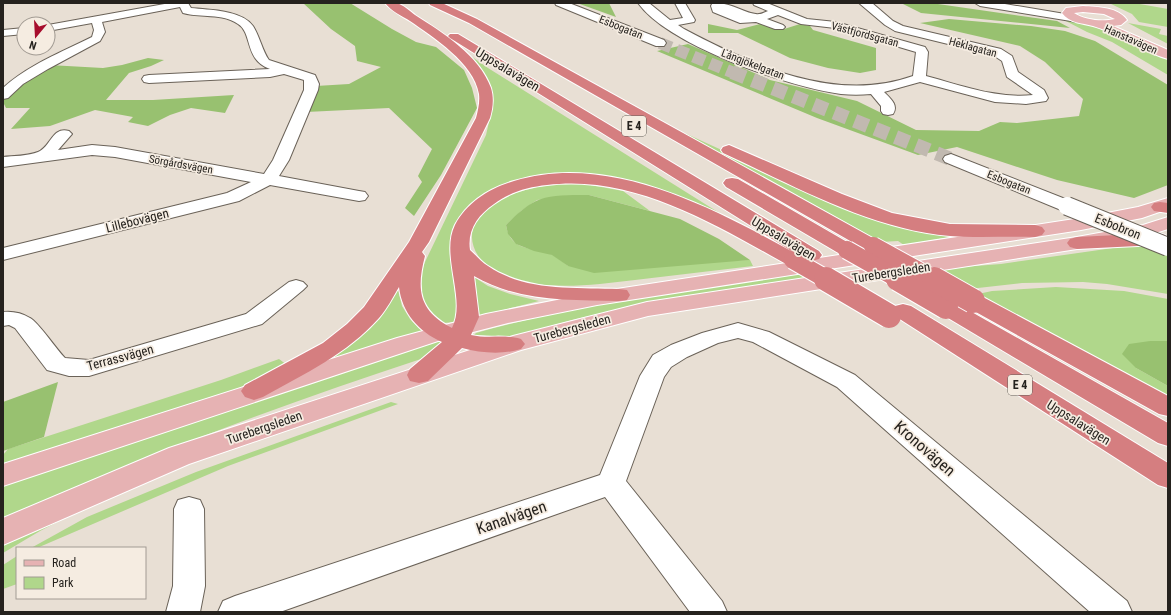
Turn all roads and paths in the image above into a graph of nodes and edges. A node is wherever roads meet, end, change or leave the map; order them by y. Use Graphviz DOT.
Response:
graph roads {
  1 [pos="390,3"];
  2 [pos="398,3"];
  3 [pos="422,3"];
  4 [pos="434,3"];
  5 [pos="560,3"];
  6 [pos="643,3"];
  7 [pos="680,3"];
  8 [pos="758,3"];
  9 [pos="864,3"];
  10 [pos="980,3"];
  11 [pos="1081,3"];
  12 [pos="184,6"];
  13 [pos="778,11"];
  14 [pos="1069,11"];
  15 [pos="1100,11"];
  16 [pos="96,20"];
  17 [pos="1093,23"];
  18 [pos="1118,23"];
  19 [pos="668,24"];
  20 [pos="56,27"];
  21 [pos="779,27"];
  22 [pos="16,32"];
  23 [pos="3,33"];
  24 [pos="660,43"];
  25 [pos="1168,50"];
  26 [pos="1168,55"];
  27 [pos="285,70"];
  28 [pos="919,78"];
  29 [pos="149,79"];
  30 [pos="875,90"];
  31 [pos="3,95"];
  32 [pos="608,95"];
  33 [pos="888,111"];
  34 [pos="64,134"];
  35 [pos="44,156"];
  36 [pos="951,159"];
  37 [pos="3,162"];
  38 [pos="269,179"];
  39 [pos="359,196"];
  40 [pos="1067,206"];
  41 [pos="1166,210"];
  42 [pos="1035,231"];
  43 [pos="1168,239"];
  44 [pos="419,242"];
  45 [pos="1077,243"];
  46 [pos="1168,247"];
  47 [pos="461,252"];
  48 [pos="3,254"];
  49 [pos="802,257"];
  50 [pos="296,286"];
  51 [pos="619,295"];
  52 [pos="3,319"];
  53 [pos="454,333"];
  54 [pos="513,344"];
  55 [pos="419,374"];
  56 [pos="254,391"];
  57 [pos="1168,406"];
  58 [pos="1168,436"];
  59 [pos="3,475"];
  60 [pos="1168,477"];
  61 [pos="611,483"];
  62 [pos="189,509"];
  63 [pos="3,532"];
  64 [pos="183,612"];
  65 [pos="234,612"];
  66 [pos="710,612"];
  67 [pos="1115,612"];
  1 -- 44 [label="highway"];
  2 -- 49 [label="highway, Uppsalavägen / E 4"];
  3 -- 58 [label="highway, Uppsalavägen / E 4, bridge"];
  4 -- 32 [label="highway"];
  5 -- 24 [label="street, Esbogatan"];
  6 -- 19 [label="street, Långjökelgatan"];
  7 -- 19 [label="street"];
  8 -- 13 [label="street, Västfjordsgatan"];
  9 -- 28 [label="street, Heklagatan"];
  10 -- 14 [label="street"];
  11 -- 15 [label="main road, Hanstavägen"];
  12 -- 16 [label="street"];
  12 -- 27 [label="street"];
  13 -- 21 [label="street"];
  13 -- 28 [label="street, Västfjordsgatan"];
  14 -- 15 [label="main road"];
  14 -- 17 [label="main road"];
  15 -- 18 [label="main road, Hanstavägen"];
  16 -- 20 [label="street"];
  16 -- 31 [label="street"];
  17 -- 18 [label="main road"];
  17 -- 26 [label="main road, Hanstavägen"];
  18 -- 25 [label="main road, Hanstavägen"];
  19 -- 30 [label="street, Långjökelgatan"];
  22 -- 23 [label="street"];
  27 -- 29 [label="street"];
  27 -- 38 [label="street"];
  28 -- 30 [label="street, Långjökelgatan"];
  30 -- 33 [label="street"];
  32 -- 42 [label="highway"];
  32 -- 57 [label="highway, bridge"];
  34 -- 35 [label="street"];
  35 -- 37 [label="street, Sörgårdsvägen"];
  35 -- 38 [label="street, Sörgårdsvägen"];
  36 -- 40 [label="street, Esbogatan"];
  38 -- 39 [label="street, Sörgårdsvägen"];
  38 -- 48 [label="street, Lillebovägen"];
  40 -- 46 [label="street, Esbobron, bridge"];
  41 -- 42 [label="main road, Turebergsleden"];
  41 -- 45 [label="main road, Turebergsleden"];
  42 -- 51 [label="main road, Turebergsleden"];
  43 -- 45 [label="highway"];
  44 -- 53 [label="highway"];
  44 -- 56 [label="highway"];
  45 -- 54 [label="main road, Turebergsleden"];
  47 -- 49 [label="highway"];
  47 -- 51 [label="highway"];
  47 -- 53 [label="highway"];
  49 -- 60 [label="highway, bridge"];
  50 -- 52 [label="street, Terrassvägen"];
  51 -- 53 [label="main road, Turebergsleden"];
  53 -- 54 [label="highway"];
  53 -- 55 [label="highway"];
  53 -- 56 [label="main road, Turebergsleden"];
  54 -- 55 [label="main road, Turebergsleden"];
  55 -- 63 [label="main road, Turebergsleden"];
  56 -- 59 [label="main road, Turebergsleden"];
  61 -- 65 [label="street, Kanalvägen"];
  61 -- 66 [label="street"];
  61 -- 67 [label="street, Kronovägen"];
  62 -- 64 [label="street"];
}
